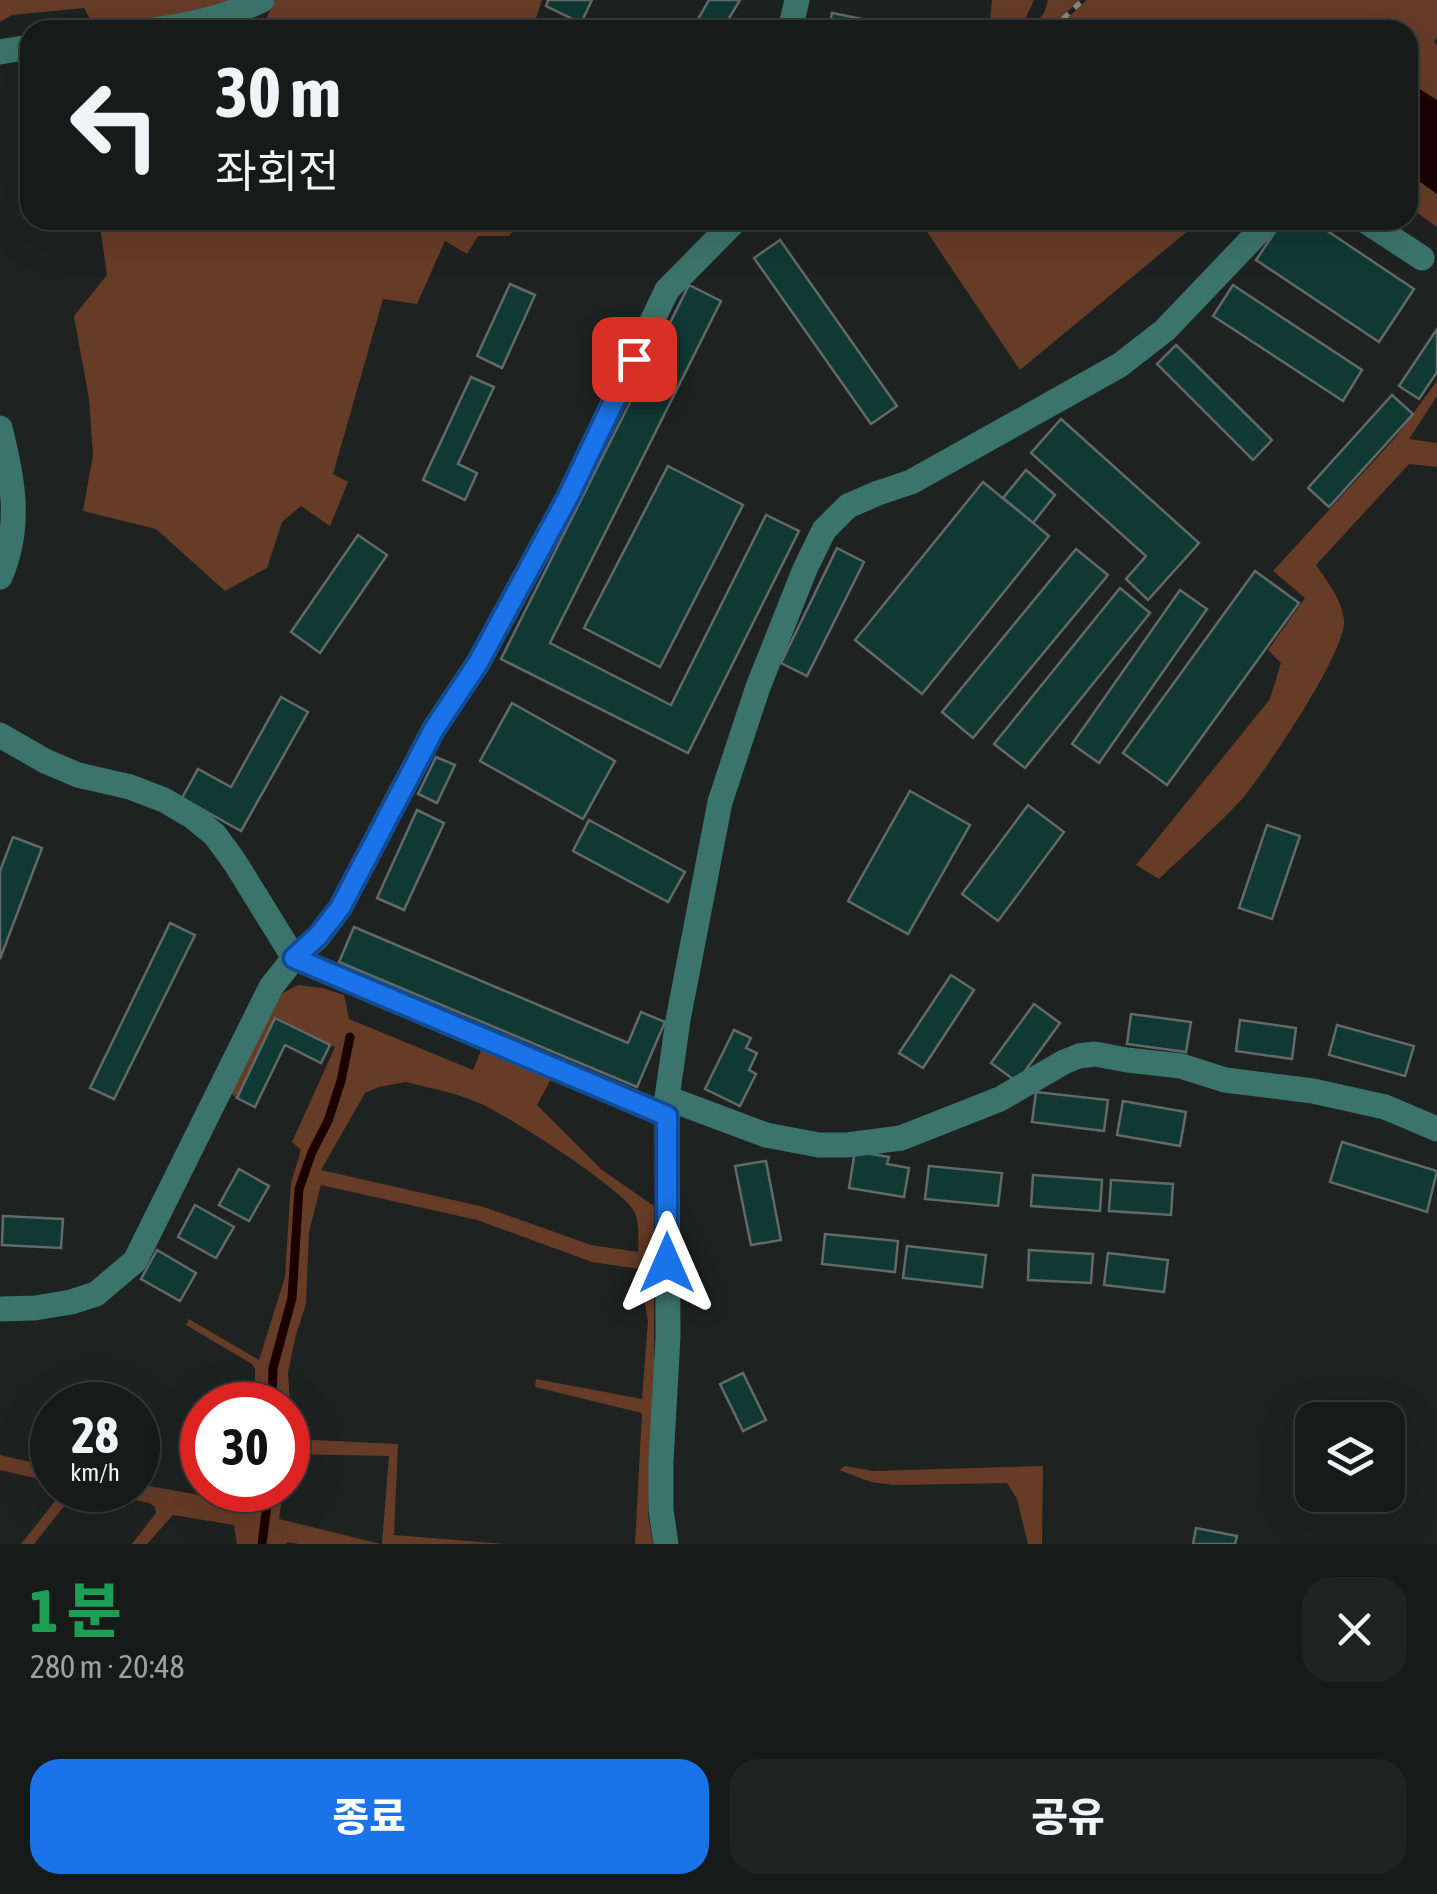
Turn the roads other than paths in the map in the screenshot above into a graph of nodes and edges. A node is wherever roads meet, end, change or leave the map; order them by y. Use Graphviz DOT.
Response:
graph roads {
  1 [pos="262,0"];
  2 [pos="210,20"];
  3 [pos="726,230"];
  4 [pos="1260,230"];
  5 [pos="1379,230"];
  6 [pos="1422,258"];
  7 [pos="0,428"];
  8 [pos="0,577"];
  9 [pos="0,735"];
  10 [pos="294,958"];
  11 [pos="667,1107"];
  12 [pos="1437,1128"];
  13 [pos="0,1308"];
  14 [pos="666,1544"];
  1 -- 2 [label="street"];
  3 -- 10 [label="street"];
  4 -- 11 [label="street"];
  5 -- 6 [label="street"];
  7 -- 8 [label="street"];
  9 -- 10 [label="street"];
  10 -- 11 [label="street"];
  10 -- 13 [label="street"];
  11 -- 12 [label="street"];
  11 -- 14 [label="street"];
}
